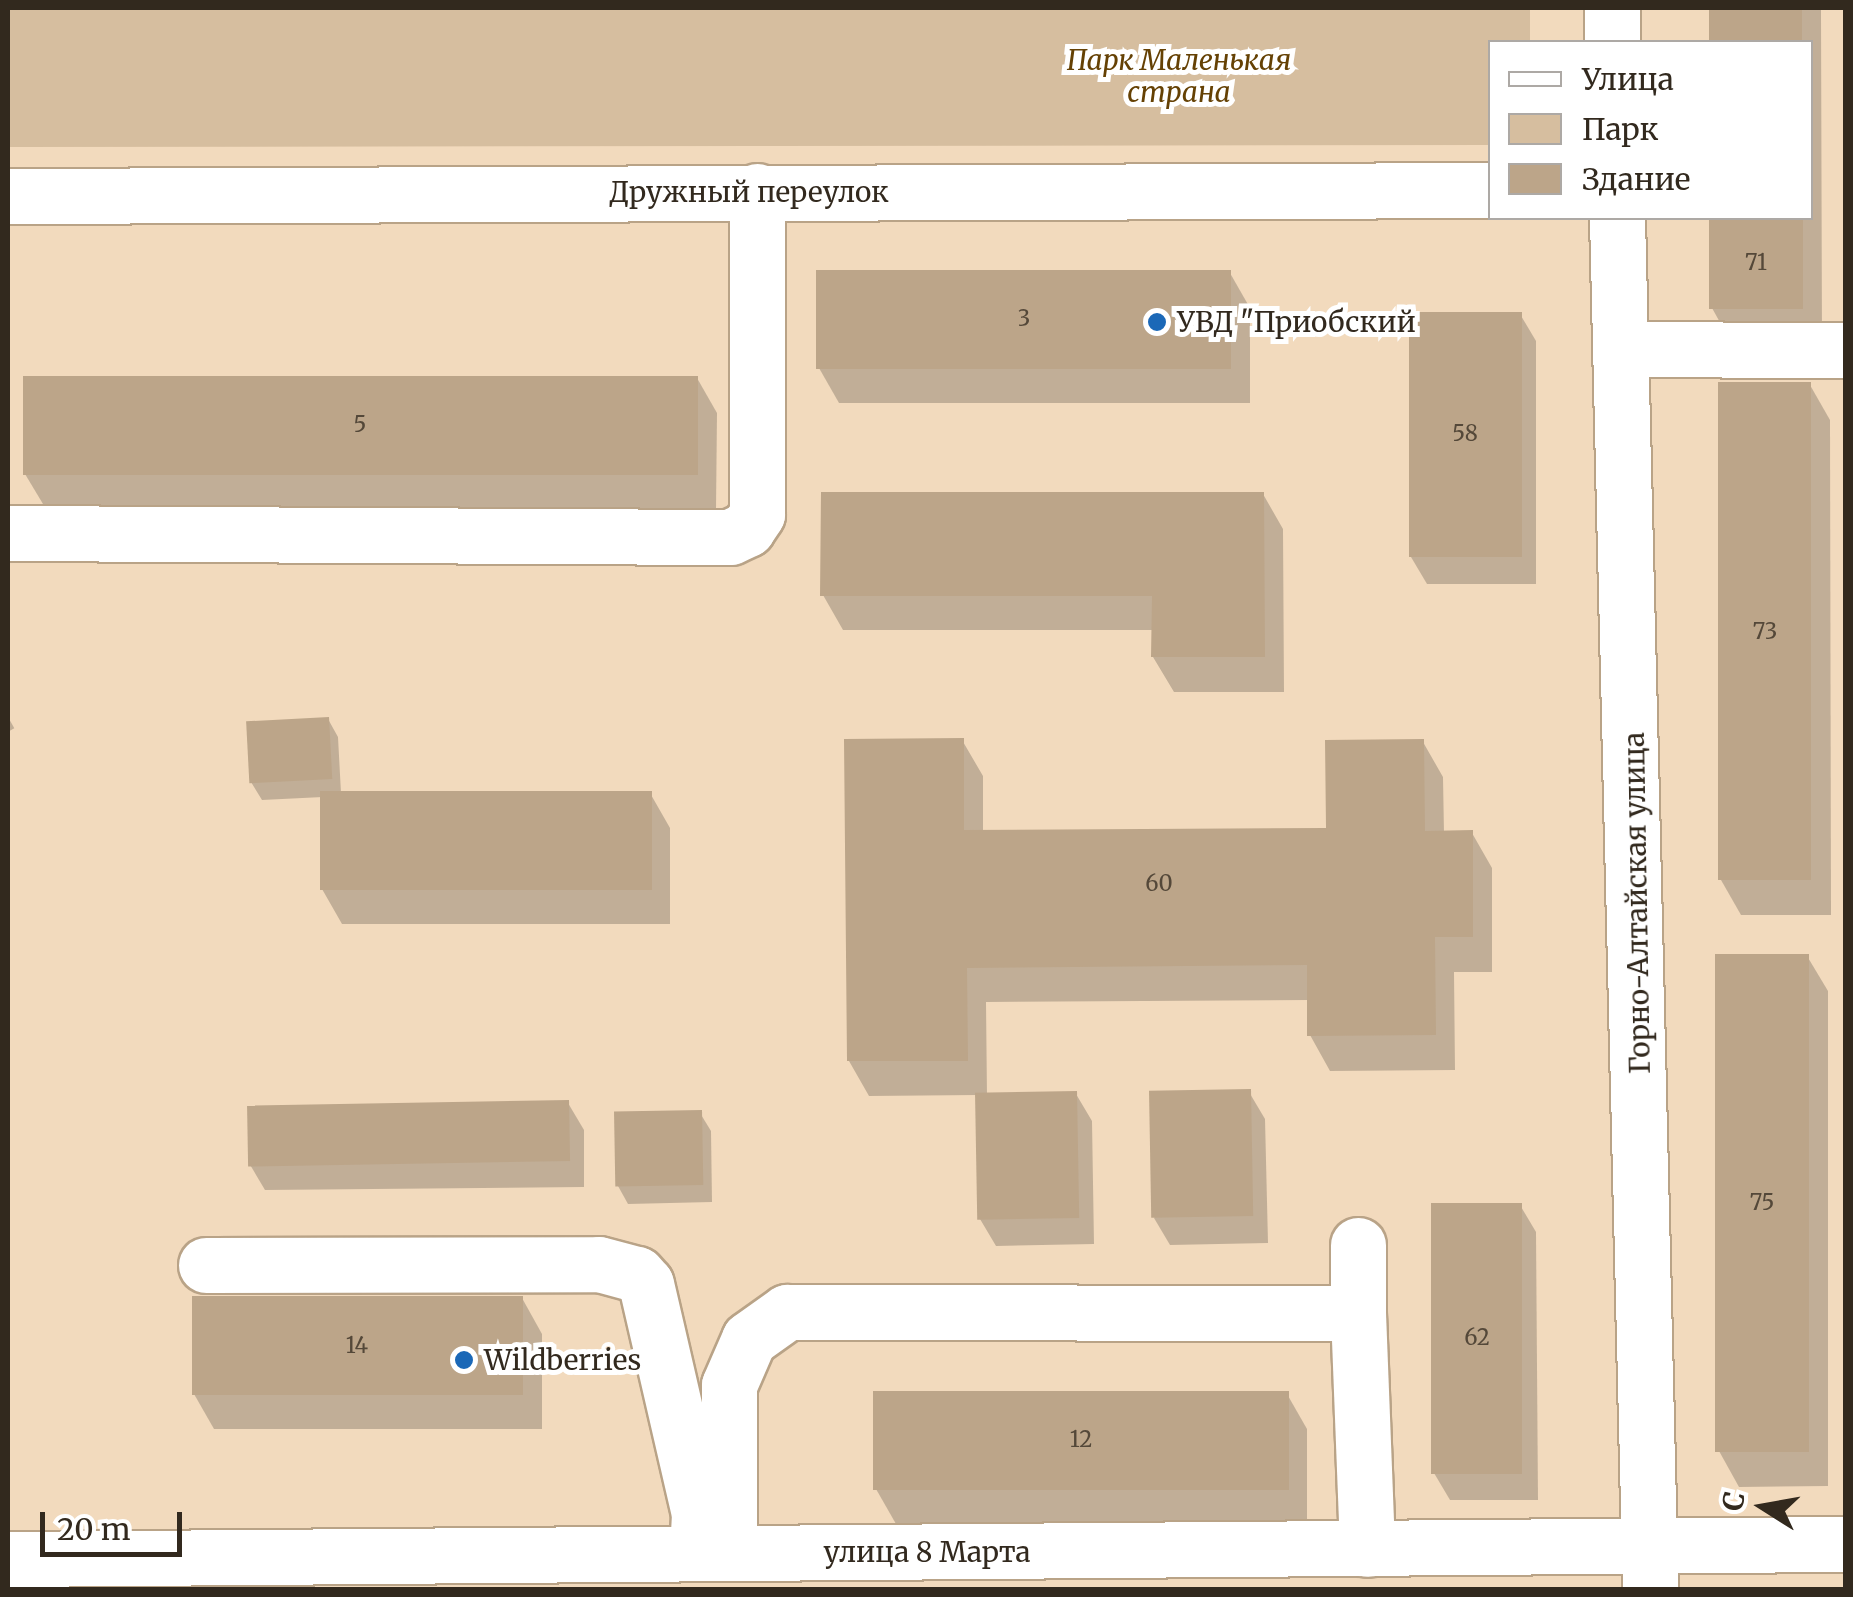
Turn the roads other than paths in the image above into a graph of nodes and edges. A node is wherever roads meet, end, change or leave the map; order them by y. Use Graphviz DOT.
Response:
graph roads {
  1 [pos="1612,8"];
  2 [pos="1612,40"];
  3 [pos="1488,190"];
  4 [pos="757,191"];
  5 [pos="8,196"];
  6 [pos="1617,220"];
  7 [pos="1625,349"];
  8 [pos="1846,350"];
  9 [pos="8,533"];
  10 [pos="1358,1245"];
  11 [pos="206,1264"];
  12 [pos="1358,1312"];
  13 [pos="1846,1544"];
  14 [pos="1367,1548"];
  15 [pos="708,1566"];
  16 [pos="1650,1568"];
  17 [pos="26,1569"];
  1 -- 2 [label="street"];
  3 -- 4 [label="street, Дружный переулок"];
  4 -- 5 [label="street, Дружный переулок"];
  4 -- 9 [label="street"];
  6 -- 7 [label="street, Горно-Алтайская улица"];
  7 -- 8 [label="street"];
  7 -- 16 [label="street, Горно-Алтайская улица"];
  10 -- 12 [label="street"];
  11 -- 15 [label="street"];
  12 -- 14 [label="street"];
  12 -- 15 [label="street"];
  13 -- 16 [label="street, улица 8 Марта"];
  14 -- 15 [label="street, улица 8 Марта"];
  14 -- 16 [label="street, улица 8 Марта"];
  15 -- 17 [label="street, улица 8 Марта"];
}
